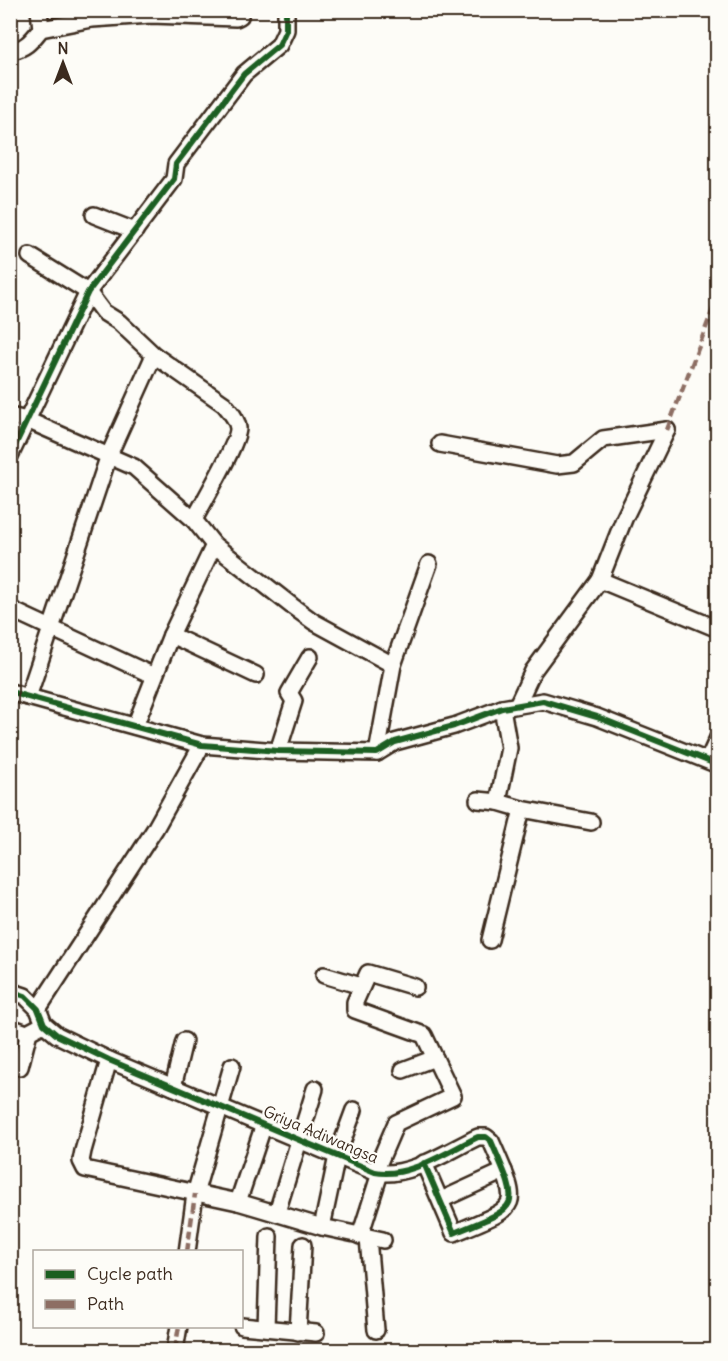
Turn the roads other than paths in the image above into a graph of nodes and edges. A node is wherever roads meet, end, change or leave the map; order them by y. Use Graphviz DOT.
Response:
graph roads {
  1 [pos="39,10"];
  2 [pos="239,10"];
  3 [pos="285,10"];
  4 [pos="136,13"];
  5 [pos="108,14"];
  6 [pos="41,29"];
  7 [pos="15,51"];
  8 [pos="94,215"];
  9 [pos="135,231"];
  10 [pos="30,256"];
  11 [pos="88,292"];
  12 [pos="154,355"];
  13 [pos="10,416"];
  14 [pos="27,420"];
  15 [pos="440,444"];
  16 [pos="109,455"];
  17 [pos="10,456"];
  18 [pos="194,520"];
  19 [pos="214,545"];
  20 [pos="429,564"];
  21 [pos="600,580"];
  22 [pos="10,609"];
  23 [pos="52,626"];
  24 [pos="717,629"];
  25 [pos="171,634"];
  26 [pos="310,657"];
  27 [pos="393,665"];
  28 [pos="256,675"];
  29 [pos="154,676"];
  30 [pos="10,692"];
  31 [pos="28,697"];
  32 [pos="518,703"];
  33 [pos="502,708"];
  34 [pos="135,726"];
  35 [pos="717,738"];
  36 [pos="202,745"];
  37 [pos="278,751"];
  38 [pos="377,753"];
  39 [pos="712,763"];
  40 [pos="478,800"];
  41 [pos="498,802"];
  42 [pos="522,809"];
  43 [pos="591,822"];
  44 [pos="490,940"];
  45 [pos="324,975"];
  46 [pos="361,986"];
  47 [pos="416,987"];
  48 [pos="10,991"];
  49 [pos="38,1008"];
  50 [pos="44,1024"];
  51 [pos="184,1041"];
  52 [pos="435,1058"];
  53 [pos="109,1060"];
  54 [pos="232,1066"];
  55 [pos="20,1067"];
  56 [pos="403,1070"];
  57 [pos="173,1087"];
  58 [pos="315,1089"];
  59 [pos="219,1106"];
  60 [pos="354,1110"];
  61 [pos="264,1124"];
  62 [pos="298,1140"];
  63 [pos="337,1156"];
  64 [pos="424,1163"];
  65 [pos="504,1171"];
  66 [pos="377,1173"];
  67 [pos="195,1194"];
  68 [pos="441,1200"];
  69 [pos="238,1202"];
  70 [pos="277,1212"];
  71 [pos="322,1227"];
  72 [pos="269,1236"];
  73 [pos="371,1238"];
  74 [pos="303,1245"];
  75 [pos="187,1250"];
  76 [pos="243,1326"];
  77 [pos="178,1328"];
  78 [pos="266,1328"];
  79 [pos="376,1330"];
  80 [pos="298,1332"];
  81 [pos="316,1334"];
  82 [pos="176,1350"];
  1 -- 6 [label="street"];
  2 -- 4 [label="street"];
  3 -- 9 [label="street"];
  4 -- 5 [label="street"];
  5 -- 6 [label="street"];
  6 -- 7 [label="street"];
  8 -- 9 [label="street"];
  9 -- 11 [label="street"];
  10 -- 11 [label="street"];
  11 -- 12 [label="street"];
  11 -- 14 [label="street"];
  12 -- 16 [label="street"];
  12 -- 18 [label="street"];
  13 -- 14 [label="street"];
  14 -- 16 [label="street"];
  14 -- 17 [label="street"];
  15 -- 21 [label="street"];
  16 -- 18 [label="street"];
  16 -- 23 [label="street"];
  18 -- 19 [label="street"];
  19 -- 25 [label="street"];
  19 -- 27 [label="street"];
  20 -- 27 [label="street"];
  21 -- 24 [label="street"];
  21 -- 32 [label="street"];
  22 -- 23 [label="street"];
  23 -- 29 [label="street"];
  23 -- 31 [label="street"];
  25 -- 28 [label="street"];
  25 -- 29 [label="street"];
  26 -- 37 [label="street"];
  27 -- 38 [label="street"];
  29 -- 34 [label="street"];
  30 -- 31 [label="street"];
  31 -- 34 [label="street"];
  32 -- 33 [label="street"];
  32 -- 39 [label="street"];
  33 -- 38 [label="street"];
  33 -- 41 [label="street"];
  34 -- 36 [label="street"];
  35 -- 39 [label="street"];
  36 -- 37 [label="street"];
  36 -- 49 [label="street"];
  37 -- 38 [label="street"];
  40 -- 41 [label="street"];
  41 -- 42 [label="street"];
  42 -- 43 [label="street"];
  42 -- 44 [label="street"];
  45 -- 46 [label="street"];
  46 -- 47 [label="street"];
  46 -- 52 [label="street"];
  48 -- 49 [label="street"];
  49 -- 50 [label="street"];
  50 -- 53 [label="street, Griya Adiwangsa"];
  50 -- 55 [label="street"];
  51 -- 57 [label="street"];
  52 -- 56 [label="street"];
  52 -- 66 [label="street"];
  53 -- 57 [label="street, Griya Adiwangsa"];
  53 -- 67 [label="street"];
  54 -- 59 [label="street"];
  57 -- 59 [label="street, Griya Adiwangsa"];
  58 -- 62 [label="street"];
  59 -- 61 [label="street, Griya Adiwangsa"];
  59 -- 67 [label="street"];
  60 -- 63 [label="street"];
  61 -- 62 [label="street, Griya Adiwangsa"];
  61 -- 69 [label="street"];
  62 -- 63 [label="street, Griya Adiwangsa"];
  62 -- 70 [label="street"];
  63 -- 66 [label="street, Griya Adiwangsa"];
  63 -- 71 [label="street"];
  64 -- 65 [label="street, Griya Adiwangsa"];
  64 -- 66 [label="street, Griya Adiwangsa"];
  64 -- 68 [label="street"];
  65 -- 68 [label="street"];
  65 -- 68 [label="street, Griya Adiwangsa"];
  66 -- 73 [label="street"];
  67 -- 69 [label="street"];
  67 -- 75 [label="street"];
  69 -- 70 [label="street"];
  70 -- 71 [label="street"];
  71 -- 73 [label="street"];
  72 -- 78 [label="street"];
  73 -- 79 [label="street"];
  74 -- 80 [label="street"];
  76 -- 78 [label="street"];
  77 -- 82 [label="street"];
  78 -- 80 [label="street"];
  80 -- 81 [label="street"];
}
